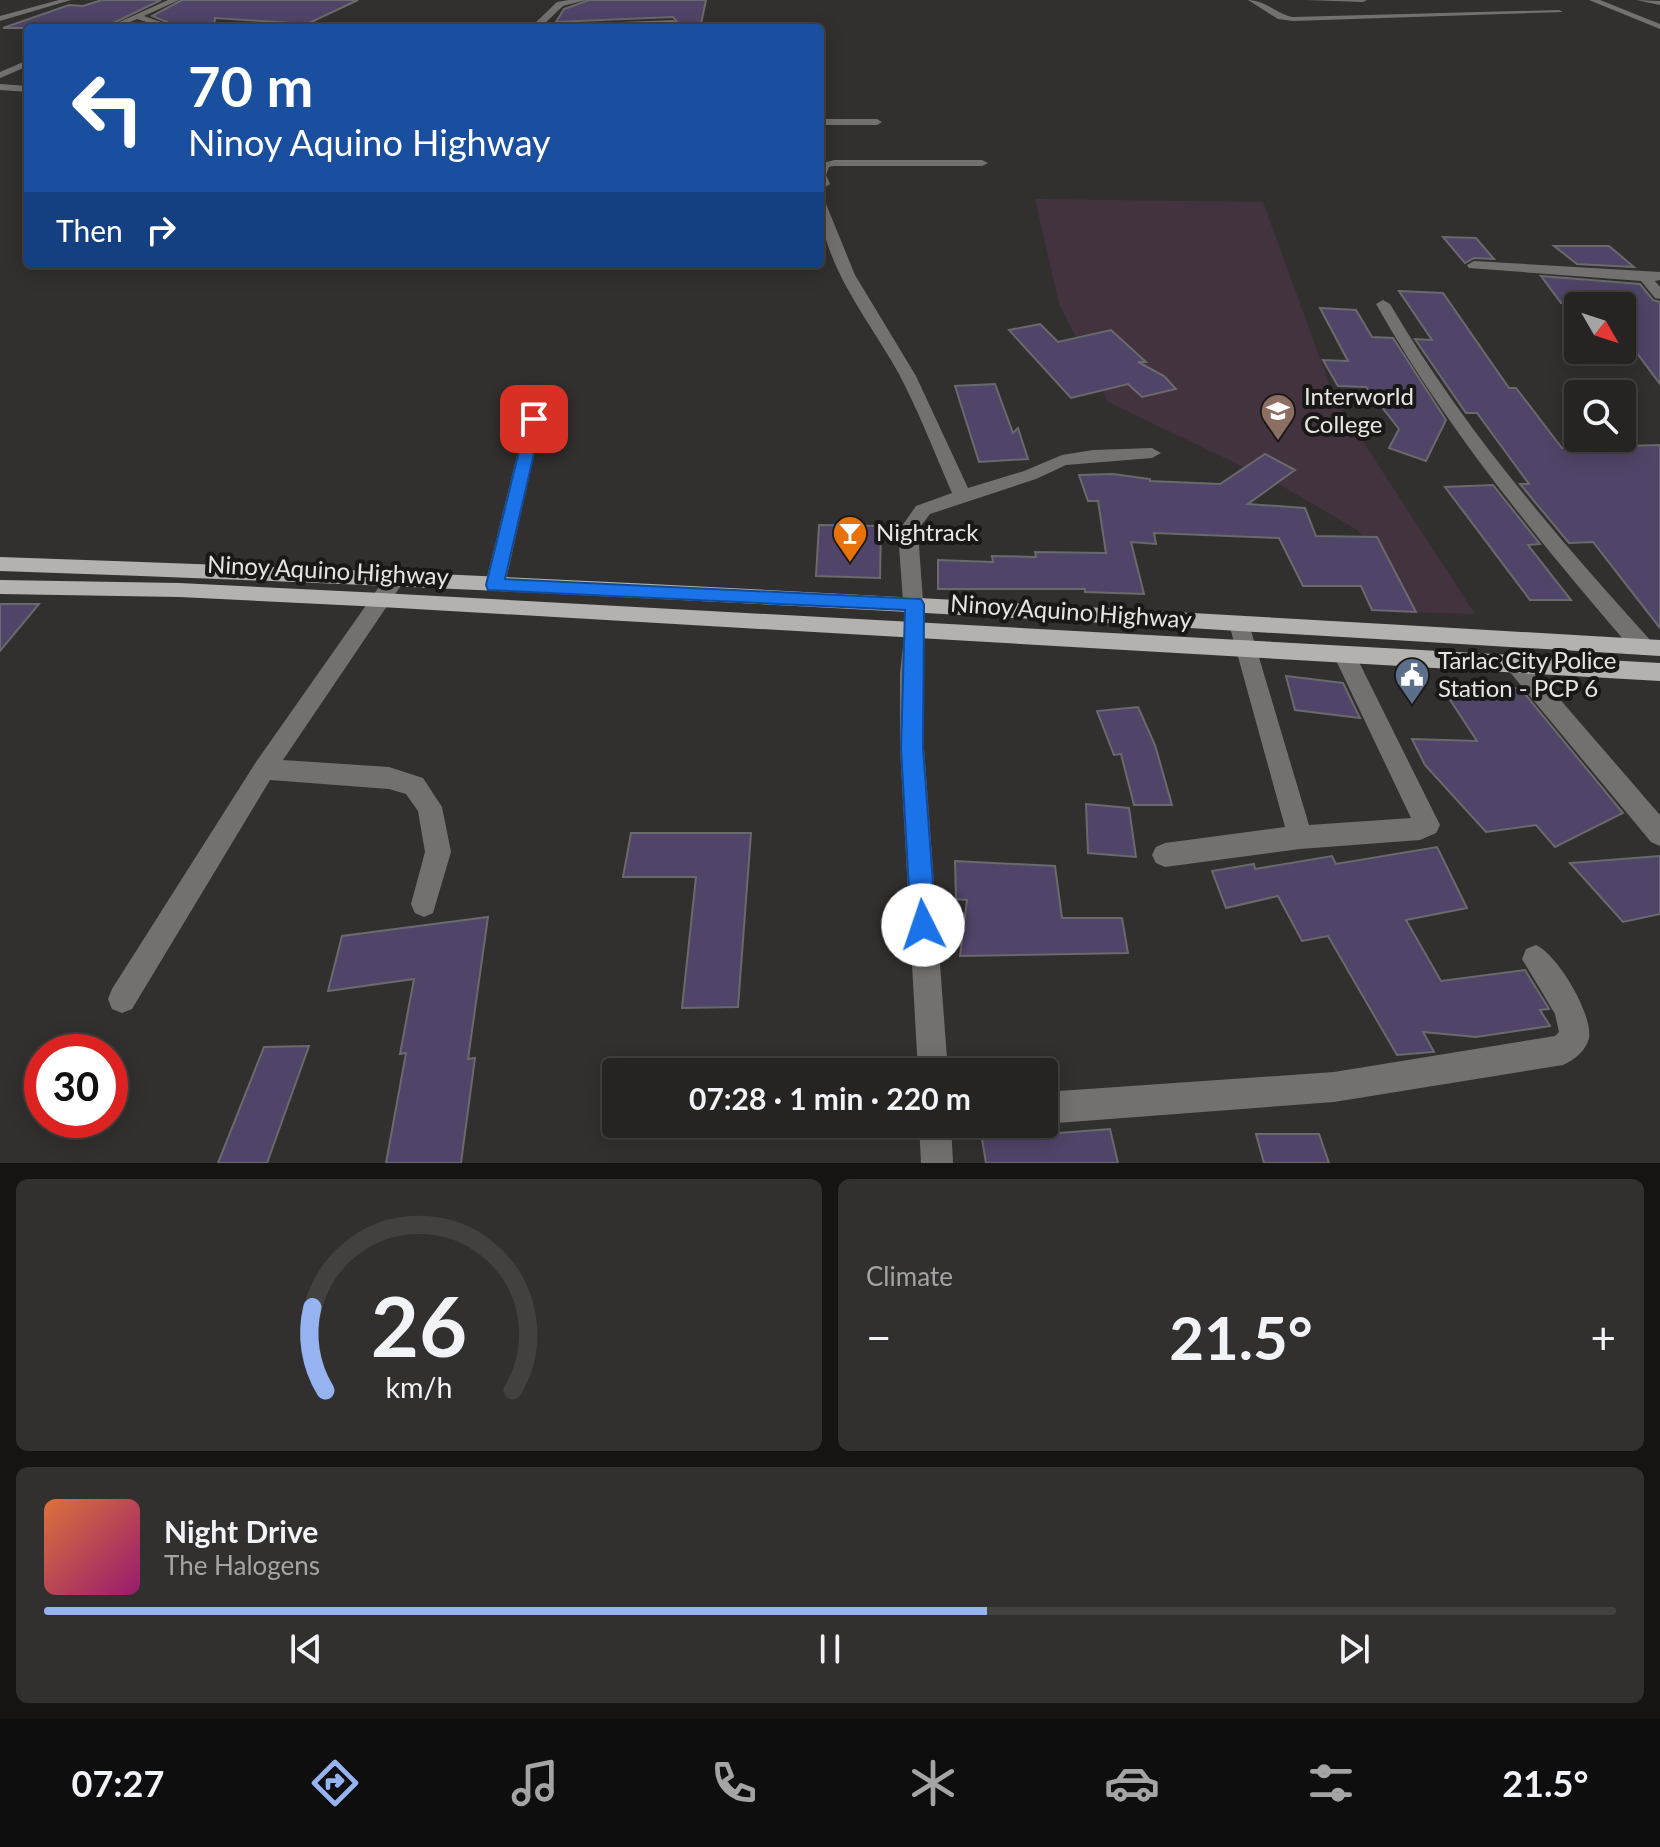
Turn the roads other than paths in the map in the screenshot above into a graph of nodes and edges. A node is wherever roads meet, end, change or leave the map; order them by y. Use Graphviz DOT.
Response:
graph roads {
  1 [pos="67,0"];
  2 [pos="175,0"];
  3 [pos="582,0"];
  4 [pos="1252,0"];
  5 [pos="1310,0"];
  6 [pos="1363,0"];
  7 [pos="1533,0"];
  8 [pos="1593,0"];
  9 [pos="1643,1"];
  10 [pos="1660,5"];
  11 [pos="137,17"];
  12 [pos="0,19"];
  13 [pos="673,22"];
  14 [pos="120,24"];
  15 [pos="161,24"];
  16 [pos="540,24"];
  17 [pos="619,24"];
  18 [pos="1660,27"];
  19 [pos="24,65"];
  20 [pos="0,75"];
  21 [pos="24,77"];
  22 [pos="0,87"];
  23 [pos="24,89"];
  24 [pos="824,122"];
  25 [pos="877,122"];
  26 [pos="843,150"];
  27 [pos="846,163"];
  28 [pos="982,163"];
  29 [pos="824,167"];
  30 [pos="824,214"];
  31 [pos="1474,265"];
  32 [pos="1655,276"];
  33 [pos="1660,295"];
  34 [pos="1383,304"];
  35 [pos="534,419"];
  36 [pos="1152,453"];
  37 [pos="962,495"];
  38 [pos="0,564"];
  39 [pos="395,579"];
  40 [pos="495,585"];
  41 [pos="0,587"];
  42 [pos="381,600"];
  43 [pos="915,616"];
  44 [pos="1239,624"];
  45 [pos="1652,647"];
  46 [pos="1244,648"];
  47 [pos="1344,654"];
  48 [pos="1517,665"];
  49 [pos="1660,672"];
  50 [pos="264,769"];
  51 [pos="1660,834"];
  52 [pos="1300,837"];
  53 [pos="1165,855"];
  54 [pos="424,904"];
  55 [pos="1536,959"];
  56 [pos="122,999"];
  57 [pos="932,1058"];
  58 [pos="1058,1107"];
  59 [pos="936,1138"];
  60 [pos="937,1163"];
  1 -- 12 [label="street"];
  2 -- 11 [label="street"];
  3 -- 16 [label="street"];
  4 -- 7 [label="street"];
  5 -- 6 [label="street"];
  8 -- 18 [label="street"];
  9 -- 10 [label="street"];
  11 -- 14 [label="street"];
  11 -- 15 [label="street"];
  13 -- 17 [label="street"];
  19 -- 20 [label="street"];
  20 -- 21 [label="street"];
  22 -- 23 [label="street"];
  24 -- 25 [label="street"];
  26 -- 27 [label="street"];
  27 -- 28 [label="street"];
  27 -- 29 [label="street"];
  30 -- 37 [label="street"];
  31 -- 32 [label="street"];
  32 -- 33 [label="street"];
  34 -- 45 [label="street"];
  35 -- 40 [label="street"];
  36 -- 37 [label="street"];
  37 -- 43 [label="street"];
  38 -- 39 [label="main road, Ninoy Aquino Highway"];
  39 -- 40 [label="main road, Ninoy Aquino Highway"];
  39 -- 42 [label="street"];
  40 -- 43 [label="main road, Ninoy Aquino Highway"];
  41 -- 42 [label="main road, Ninoy Aquino Highway"];
  42 -- 43 [label="main road, Ninoy Aquino Highway"];
  42 -- 50 [label="street"];
  43 -- 44 [label="main road, Ninoy Aquino Highway"];
  43 -- 46 [label="main road, Ninoy Aquino Highway"];
  43 -- 57 [label="street"];
  44 -- 45 [label="main road, Ninoy Aquino Highway"];
  44 -- 46 [label="street"];
  46 -- 47 [label="main road, Ninoy Aquino Highway"];
  46 -- 52 [label="street"];
  47 -- 48 [label="main road, Ninoy Aquino Highway"];
  47 -- 52 [label="street"];
  48 -- 49 [label="main road, Ninoy Aquino Highway"];
  48 -- 51 [label="street"];
  50 -- 54 [label="street"];
  50 -- 56 [label="street"];
  52 -- 53 [label="street"];
  55 -- 58 [label="street"];
  59 -- 60 [label="street"];
}
